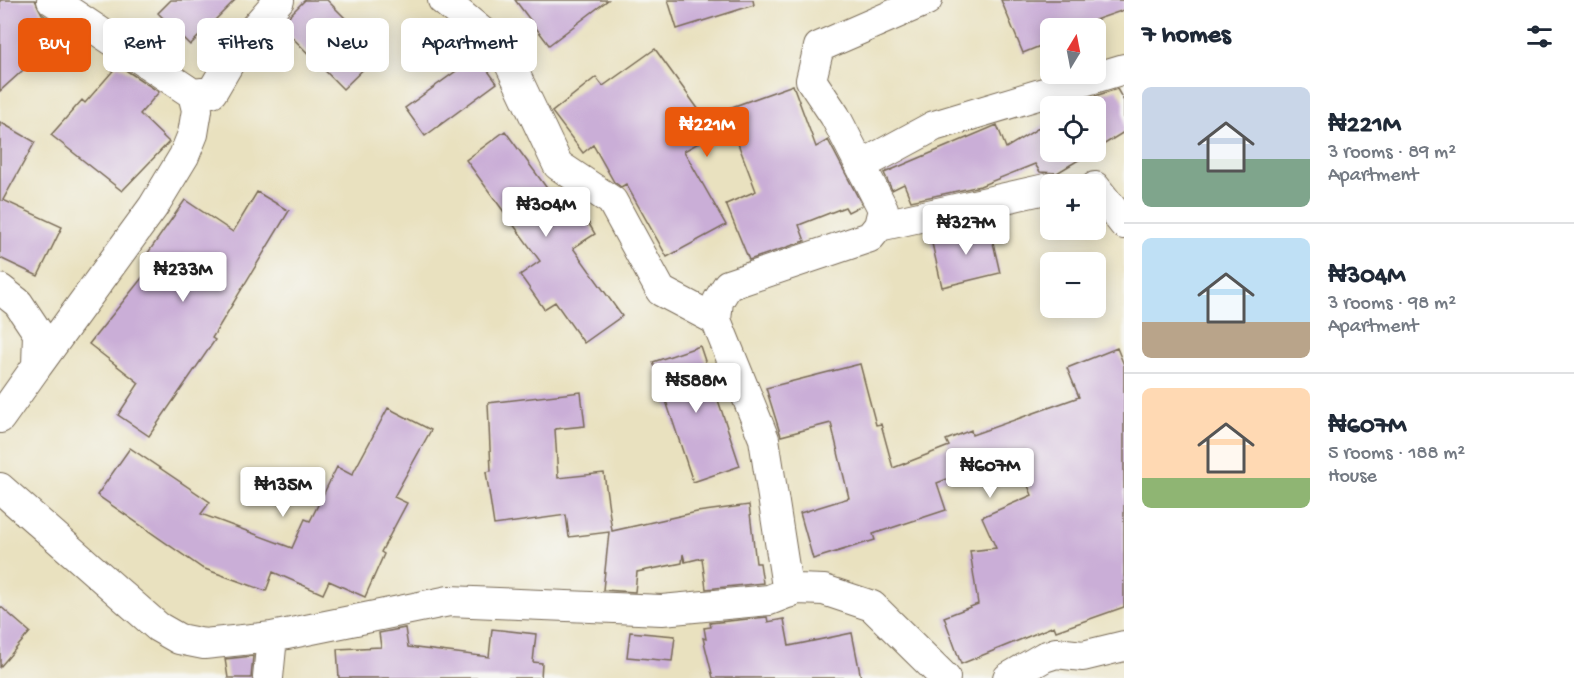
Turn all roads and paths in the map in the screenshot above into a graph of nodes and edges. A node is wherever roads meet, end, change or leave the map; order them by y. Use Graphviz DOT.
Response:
graph roads {
  1 [pos="52,0"];
  2 [pos="279,0"];
  3 [pos="443,0"];
  4 [pos="927,0"];
  5 [pos="1124,69"];
  6 [pos="193,94"];
  7 [pos="862,165"];
  8 [pos="1040,190"];
  9 [pos="1106,201"];
  10 [pos="1124,224"];
  11 [pos="879,226"];
  12 [pos="0,289"];
  13 [pos="716,320"];
  14 [pos="37,366"];
  15 [pos="0,418"];
  16 [pos="0,488"];
  17 [pos="788,593"];
  18 [pos="272,637"];
  19 [pos="1124,645"];
  20 [pos="268,678"];
  21 [pos="945,678"];
  22 [pos="1008,678"];
  1 -- 6 [label="street"];
  2 -- 6 [label="street"];
  3 -- 13 [label="street"];
  4 -- 7 [label="street"];
  5 -- 7 [label="street"];
  6 -- 14 [label="street"];
  7 -- 11 [label="street"];
  8 -- 11 [label="street"];
  9 -- 10 [label="street"];
  11 -- 13 [label="street"];
  12 -- 14 [label="street"];
  13 -- 17 [label="street"];
  14 -- 15 [label="street"];
  16 -- 18 [label="street"];
  17 -- 18 [label="street"];
  17 -- 21 [label="street"];
  18 -- 20 [label="street"];
  19 -- 22 [label="street"];
}
